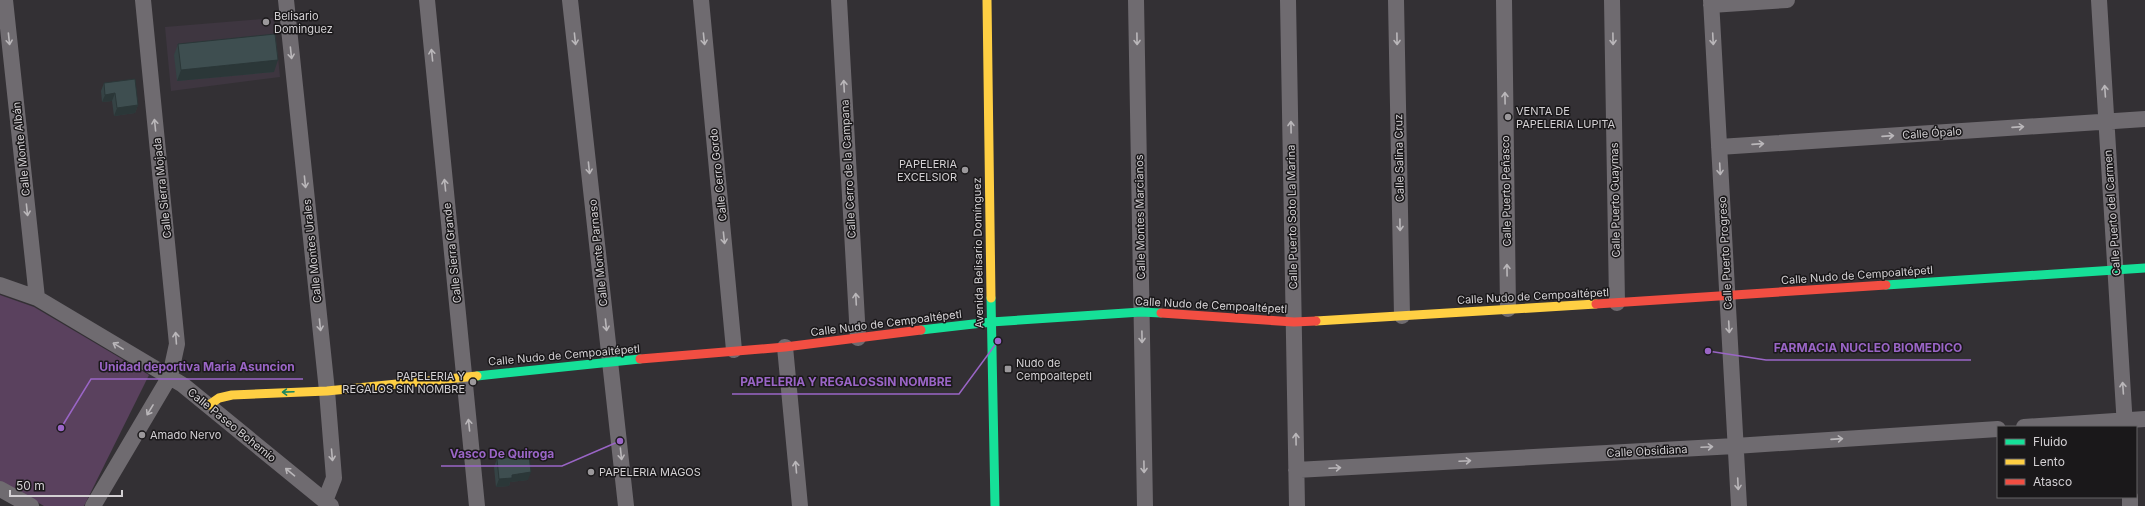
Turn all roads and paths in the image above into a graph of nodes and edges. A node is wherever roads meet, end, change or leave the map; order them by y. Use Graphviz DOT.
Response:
graph roads {
  1 [pos="5,0"];
  2 [pos="143,0"];
  3 [pos="286,0"];
  4 [pos="427,0"];
  5 [pos="570,0"];
  6 [pos="701,0"];
  7 [pos="839,0"];
  8 [pos="987,0"];
  9 [pos="1136,0"];
  10 [pos="1288,0"];
  11 [pos="1396,0"];
  12 [pos="1504,0"];
  13 [pos="1612,0"];
  14 [pos="1787,0"];
  15 [pos="2099,0"];
  16 [pos="1711,2"];
  17 [pos="2145,119"];
  18 [pos="2106,121"];
  19 [pos="1719,146"];
  20 [pos="2145,268"];
  21 [pos="2116,270"];
  22 [pos="0,284"];
  23 [pos="1727,296"];
  24 [pos="37,298"];
  25 [pos="1617,303"];
  26 [pos="1508,309"];
  27 [pos="1141,312"];
  28 [pos="1402,316"];
  29 [pos="991,322"];
  30 [pos="1294,322"];
  31 [pos="858,338"];
  32 [pos="785,347"];
  33 [pos="734,350"];
  34 [pos="610,363"];
  35 [pos="170,376"];
  36 [pos="464,377"];
  37 [pos="327,391"];
  38 [pos="210,405"];
  39 [pos="2145,419"];
  40 [pos="2125,424"];
  41 [pos="2058,426"];
  42 [pos="1997,429"];
  43 [pos="1735,446"];
  44 [pos="1296,470"];
  45 [pos="0,489"];
  46 [pos="328,504"];
  47 [pos="31,506"];
  48 [pos="93,506"];
  49 [pos="477,506"];
  50 [pos="626,506"];
  51 [pos="800,506"];
  52 [pos="995,506"];
  53 [pos="1145,506"];
  54 [pos="1297,506"];
  55 [pos="1739,506"];
  1 -- 24 [label="street, Calle Monte Albán, one-way"];
  35 -- 2 [label="street, Calle Sierra Mojada, one-way"];
  3 -- 37 [label="street, Calle Montes Urales, one-way"];
  36 -- 4 [label="street, Calle Sierra Grande, one-way"];
  5 -- 34 [label="street, Calle Monte Parnaso, one-way"];
  6 -- 33 [label="street, Calle Cerro Gordo, one-way"];
  31 -- 7 [label="street, Calle Cerro de la Campana, one-way"];
  8 -- 29 [label="street, Avenida Belisario Domínguez"];
  9 -- 27 [label="street, Calle Montes Marcianos, one-way"];
  30 -- 10 [label="street, Calle Puerto Soto La Marina, one-way"];
  11 -- 28 [label="street, Calle Salina Cruz, one-way"];
  26 -- 12 [label="street, Calle Puerto Peñasco, one-way"];
  13 -- 25 [label="street, Calle Puerto Guaymas, one-way"];
  14 -- 16 [label="street"];
  18 -- 15 [label="street, Calle Puerto del Carmen, one-way"];
  16 -- 19 [label="street, Calle Puerto Progreso, one-way"];
  17 -- 18 [label="street, Calle Ópalo"];
  19 -- 18 [label="street, Calle Ópalo, one-way"];
  18 -- 21 [label="street, Calle Puerto del Carmen"];
  19 -- 23 [label="street, Calle Puerto Progreso, one-way"];
  20 -- 21 [label="street, Calle Nudo de Cempoaltépetl"];
  21 -- 23 [label="street, Calle Nudo de Cempoaltépetl"];
  40 -- 21 [label="street, Calle Puerto del Carmen, one-way"];
  22 -- 24 [label="street, Calle Paseo Bohemio"];
  23 -- 25 [label="street, Calle Nudo de Cempoaltépetl"];
  23 -- 43 [label="street, Calle Puerto Progreso, one-way"];
  35 -- 24 [label="street, Calle Paseo Bohemio, one-way"];
  25 -- 26 [label="street, Calle Nudo de Cempoaltépetl"];
  26 -- 28 [label="street, Calle Nudo de Cempoaltépetl"];
  27 -- 29 [label="street, Calle Nudo de Cempoaltépetl"];
  27 -- 30 [label="street, Calle Nudo de Cempoaltépetl"];
  27 -- 53 [label="street, Calle Montes Marcianos, one-way"];
  28 -- 30 [label="street, Calle Nudo de Cempoaltépetl"];
  29 -- 31 [label="street, Calle Nudo de Cempoaltépetl"];
  29 -- 52 [label="street, Avenida Belisario Domínguez"];
  44 -- 30 [label="street, Calle Puerto Soto La Marina, one-way"];
  31 -- 32 [label="street, Calle Nudo de Cempoaltépetl"];
  32 -- 33 [label="street, Calle Nudo de Cempoaltépetl"];
  51 -- 32 [label="street, one-way"];
  33 -- 34 [label="street, Calle Nudo de Cempoaltépetl"];
  34 -- 36 [label="street, Calle Nudo de Cempoaltépetl"];
  34 -- 50 [label="street, Calle Monte Parnaso, one-way"];
  35 -- 38 [label="street, Calle Paseo Bohemio"];
  35 -- 48 [label="street, Calle Sierra Mojada, one-way"];
  36 -- 37 [label="street, Calle Nudo de Cempoaltépetl"];
  49 -- 36 [label="street, Calle Sierra Grande, one-way"];
  37 -- 38 [label="street, Calle Nudo de Cempoaltépetl, one-way"];
  37 -- 46 [label="street, Calle Montes Urales, one-way"];
  46 -- 38 [label="street, Calle Paseo Bohemio, one-way"];
  39 -- 40 [label="street"];
  40 -- 41 [label="street"];
  43 -- 42 [label="street, Calle Obsidiana, one-way"];
  44 -- 43 [label="street, Calle Obsidiana, one-way"];
  43 -- 55 [label="street, Calle Puerto Progreso, one-way"];
  44 -- 54 [label="street, Calle Puerto Soto La Marina"];
  45 -- 47 [label="street"];
}
